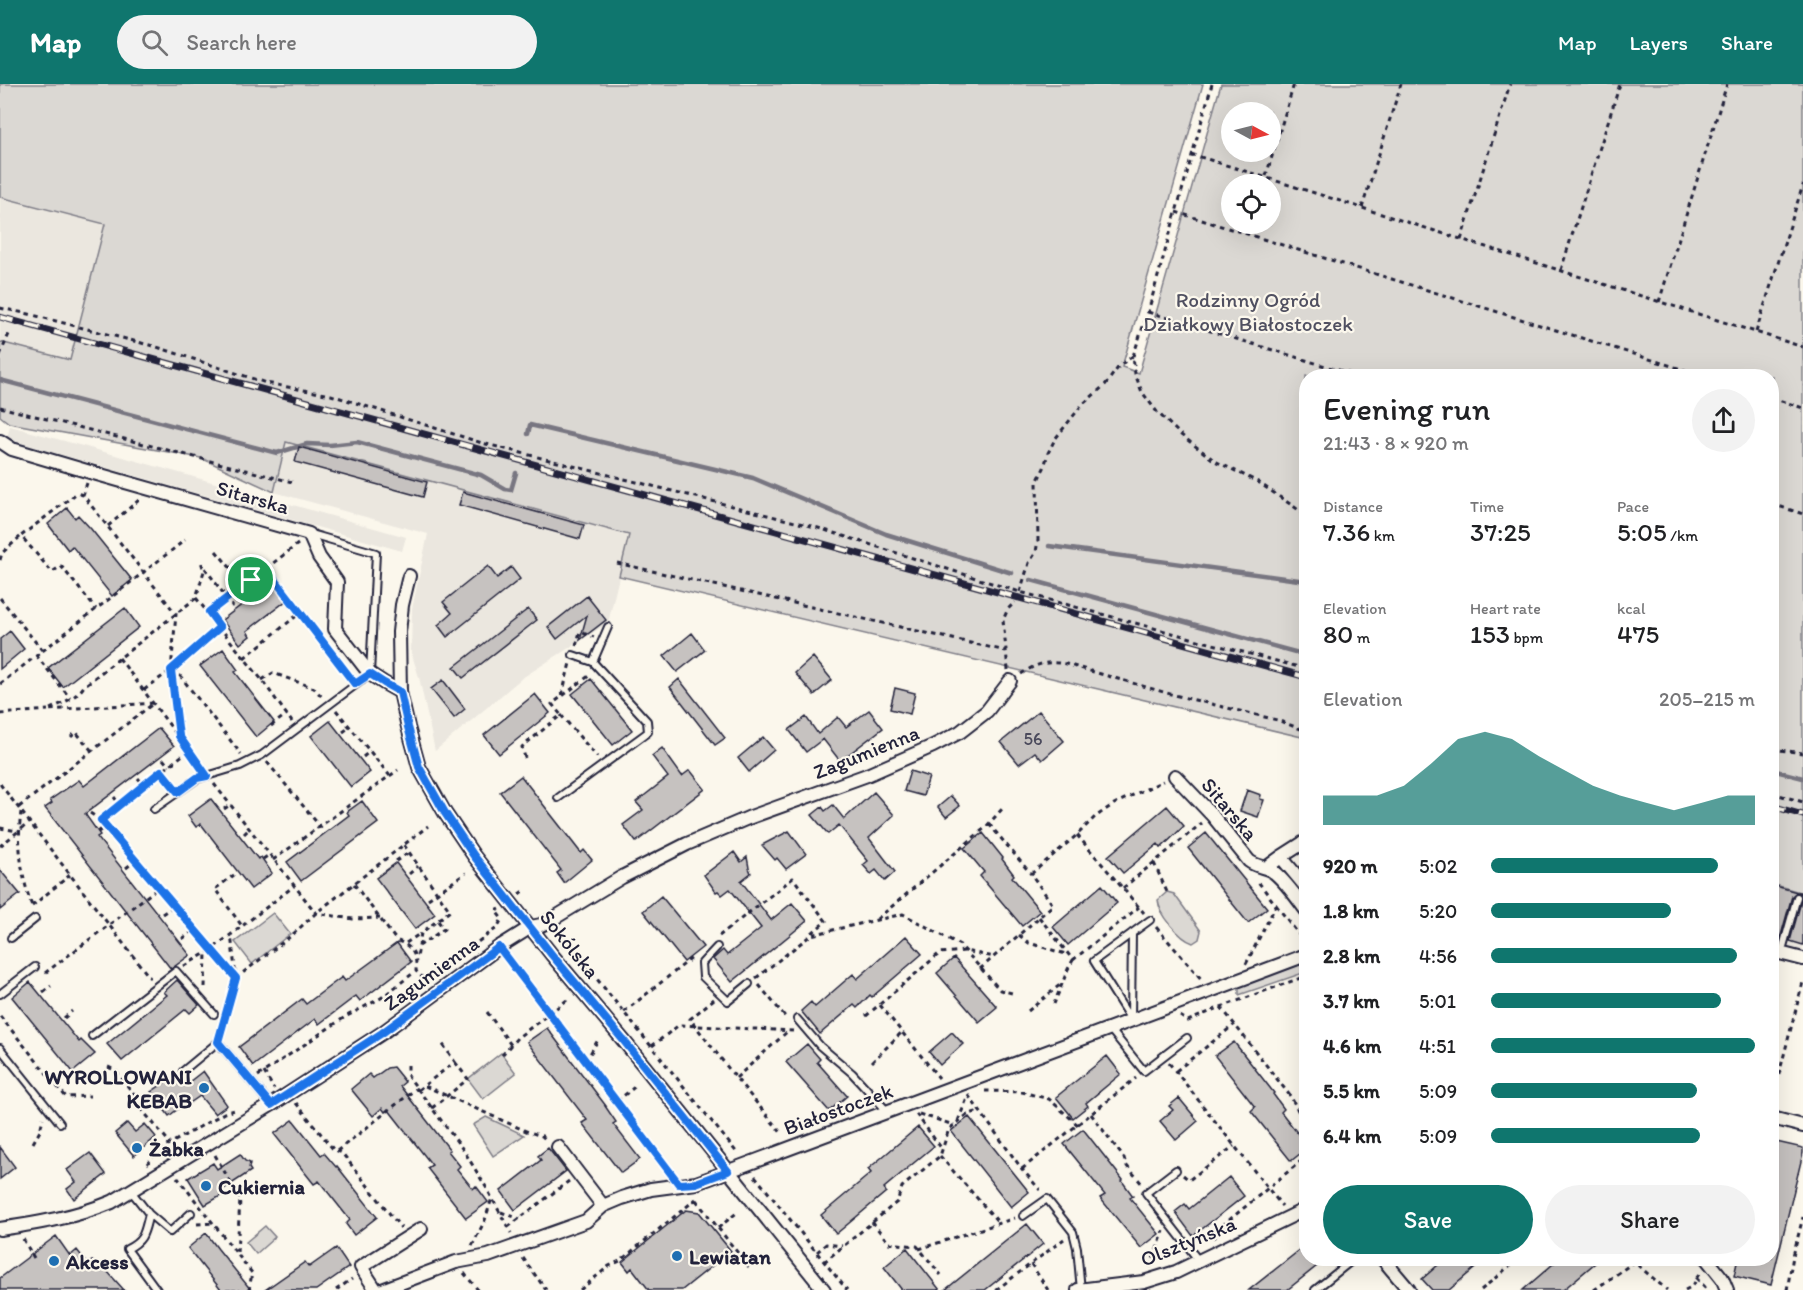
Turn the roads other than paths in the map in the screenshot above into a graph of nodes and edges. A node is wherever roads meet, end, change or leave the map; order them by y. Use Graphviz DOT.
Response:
graph roads {
  1 [pos="0,441"];
  2 [pos="309,534"];
  3 [pos="409,576"];
  4 [pos="608,627"];
  5 [pos="573,655"];
  6 [pos="593,662"];
  7 [pos="370,674"];
  8 [pos="1010,681"];
  9 [pos="400,692"];
  10 [pos="1175,776"];
  11 [pos="558,798"];
  12 [pos="154,809"];
  13 [pos="1299,845"];
  14 [pos="1281,857"];
  15 [pos="1261,867"];
  16 [pos="1299,879"];
  17 [pos="1797,897"];
  18 [pos="1299,902"];
  19 [pos="35,919"];
  20 [pos="1150,920"];
  21 [pos="531,927"];
  22 [pos="1132,933"];
  23 [pos="11,938"];
  24 [pos="1779,945"];
  25 [pos="717,947"];
  26 [pos="1779,954"];
  27 [pos="1299,957"];
  28 [pos="1803,959"];
  29 [pos="35,967"];
  30 [pos="749,984"];
  31 [pos="0,994"];
  32 [pos="214,1014"];
  33 [pos="797,1019"];
  34 [pos="1131,1020"];
  35 [pos="1110,1029"];
  36 [pos="92,1036"];
  37 [pos="1187,1038"];
  38 [pos="0,1048"];
  39 [pos="183,1071"];
  40 [pos="267,1100"];
  41 [pos="889,1112"];
  42 [pos="1779,1120"];
  43 [pos="60,1123"];
  44 [pos="1803,1126"];
  45 [pos="558,1147"];
  46 [pos="1176,1170"];
  47 [pos="728,1171"];
  48 [pos="131,1191"];
  49 [pos="603,1206"];
  50 [pos="191,1213"];
  51 [pos="1299,1213"];
  52 [pos="149,1214"];
  53 [pos="1023,1216"];
  54 [pos="0,1229"];
  55 [pos="421,1229"];
  56 [pos="1199,1261"];
  57 [pos="1345,1266"];
  58 [pos="1389,1266"];
  59 [pos="1712,1266"];
  60 [pos="1114,1288"];
  61 [pos="157,1290"];
  62 [pos="376,1290"];
  63 [pos="382,1290"];
  64 [pos="824,1290"];
  65 [pos="1079,1290"];
  66 [pos="1315,1290"];
  67 [pos="1409,1290"];
  68 [pos="1727,1290"];
  1 -- 2 [label="street, Sitarska"];
  2 -- 7 [label="street, Sitarska"];
  2 -- 7 [label="lane"];
  3 -- 9 [label="street, Sokólska"];
  4 -- 6 [label="lane"];
  5 -- 6 [label="lane"];
  6 -- 11 [label="lane"];
  7 -- 9 [label="street, Sitarska"];
  7 -- 12 [label="lane"];
  8 -- 21 [label="street, Zagumienna"];
  9 -- 21 [label="street, Sokólska"];
  10 -- 15 [label="street, Sitarska"];
  13 -- 14 [label="street"];
  14 -- 15 [label="street"];
  14 -- 16 [label="street"];
  15 -- 18 [label="street, Sitarska"];
  17 -- 24 [label="lane"];
  19 -- 23 [label="lane"];
  20 -- 22 [label="lane"];
  21 -- 40 [label="street, Zagumienna"];
  21 -- 47 [label="street, Sokólska"];
  22 -- 34 [label="lane"];
  22 -- 34 [label="lane"];
  25 -- 30 [label="lane"];
  26 -- 28 [label="street"];
  27 -- 34 [label="street, Białostoczek"];
  29 -- 31 [label="lane"];
  32 -- 36 [label="lane"];
  33 -- 41 [label="lane"];
  34 -- 35 [label="street, Białostoczek"];
  35 -- 37 [label="lane"];
  35 -- 41 [label="street, Białostoczek"];
  38 -- 43 [label="lane"];
  39 -- 40 [label="lane"];
  40 -- 48 [label="street, Zagumienna"];
  41 -- 47 [label="street, Białostoczek"];
  42 -- 44 [label="street"];
  45 -- 49 [label="street"];
  46 -- 56 [label="lane"];
  47 -- 49 [label="street, Białostoczek"];
  47 -- 64 [label="street, Sokólska"];
  48 -- 52 [label="lane"];
  48 -- 54 [label="street, Zagumienna"];
  49 -- 63 [label="street, Białostoczek"];
  50 -- 52 [label="lane"];
  51 -- 56 [label="street, Olsztyńska"];
  52 -- 61 [label="lane"];
  53 -- 65 [label="lane"];
  55 -- 62 [label="street"];
  56 -- 60 [label="street, Olsztyńska"];
  57 -- 66 [label="lane"];
  58 -- 67 [label="street"];
  59 -- 68 [label="street"];
  60 -- 65 [label="street, Olsztyńska"];
}
